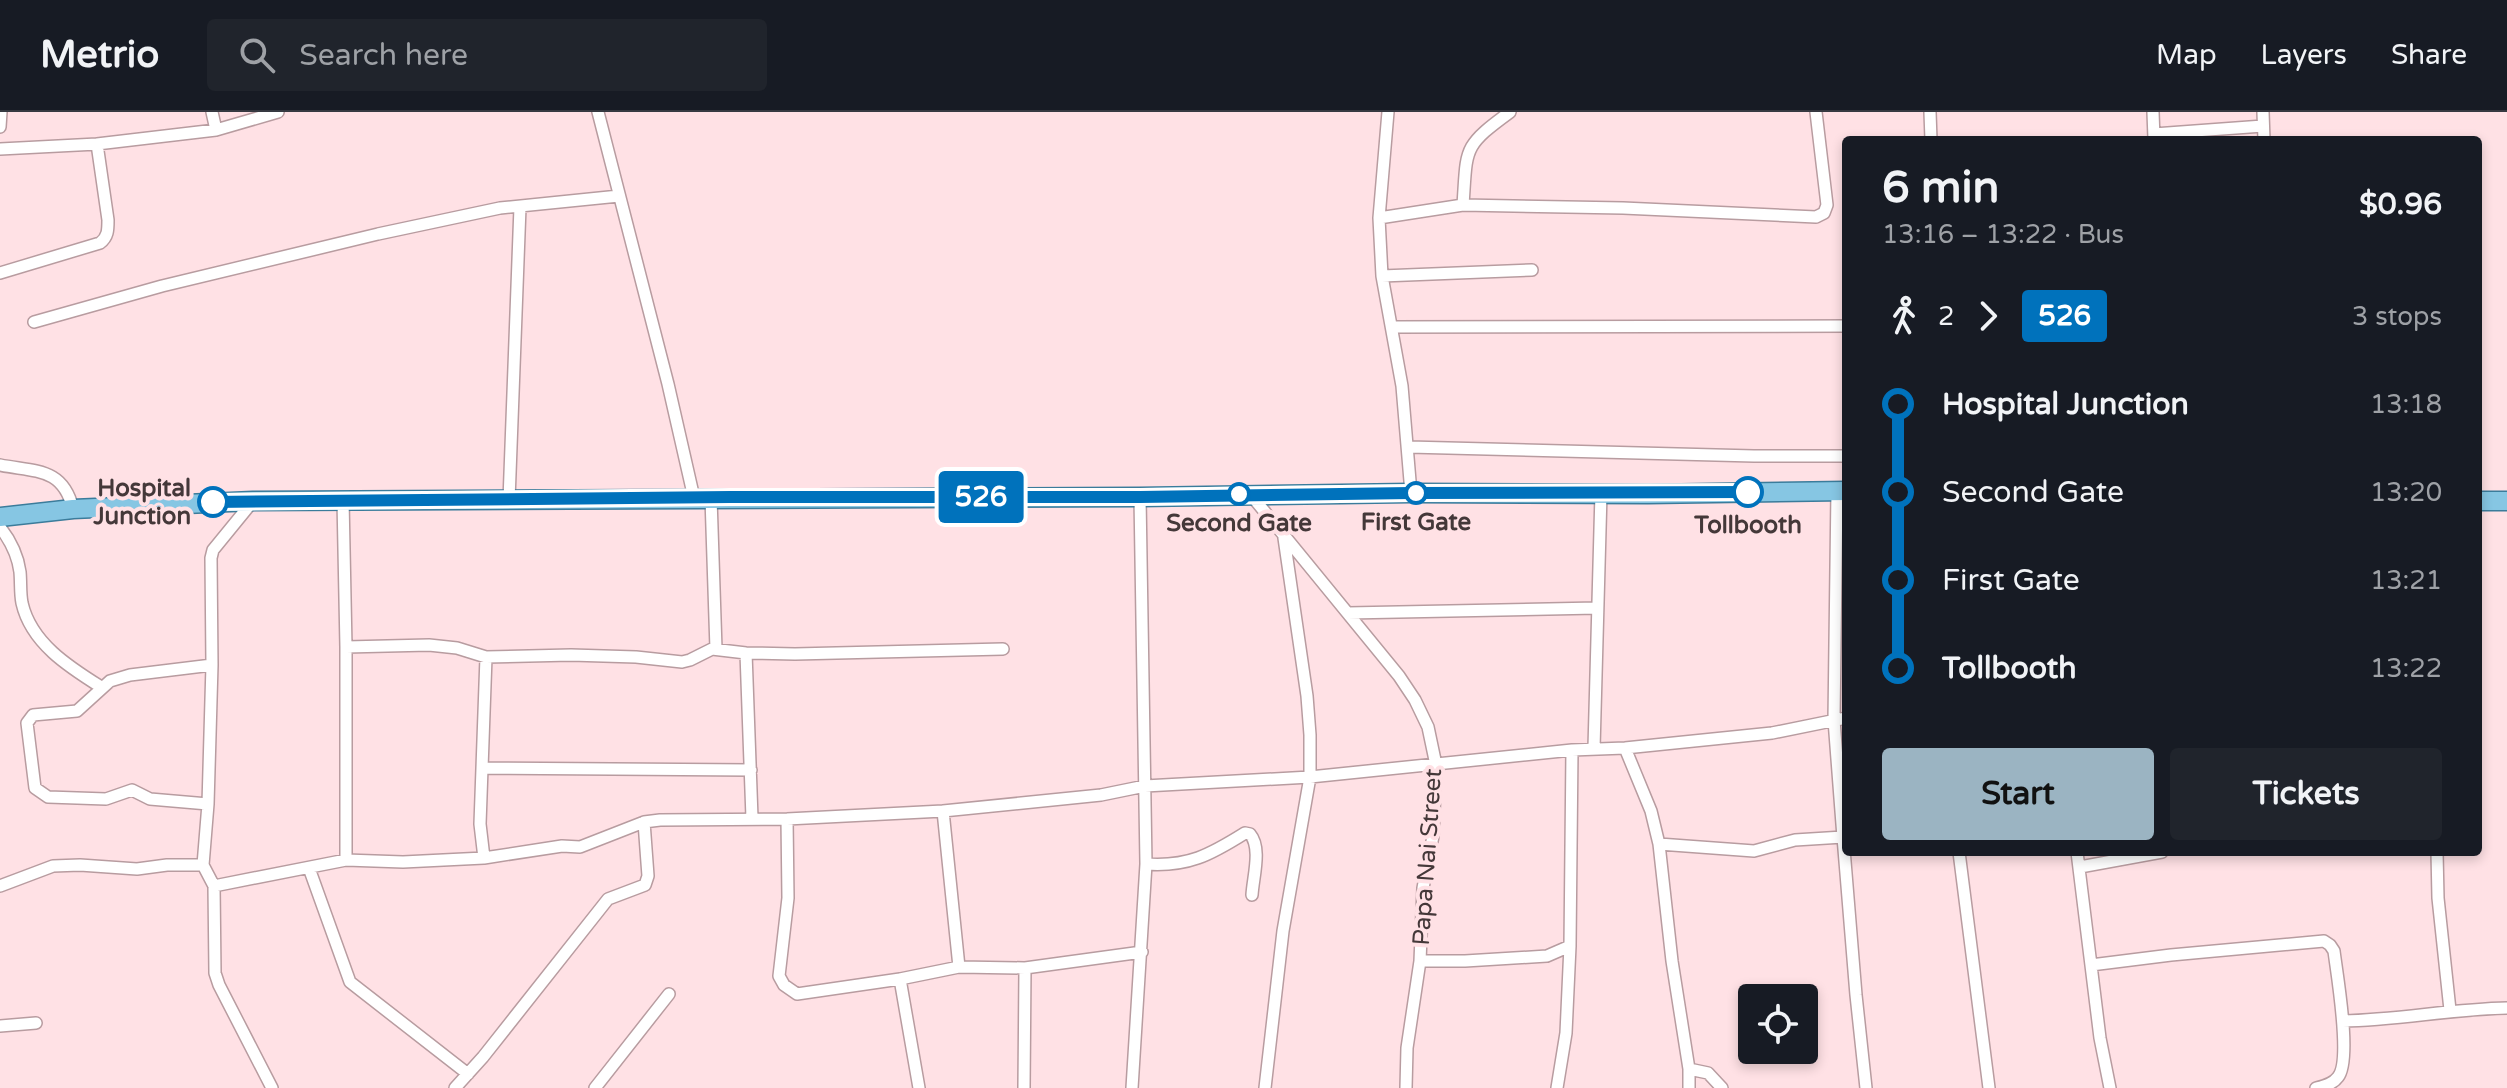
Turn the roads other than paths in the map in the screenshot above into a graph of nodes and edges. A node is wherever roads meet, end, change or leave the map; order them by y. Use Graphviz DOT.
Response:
graph roads {
  1 [pos="1,112"];
  2 [pos="212,112"];
  3 [pos="278,112"];
  4 [pos="598,112"];
  5 [pos="1388,112"];
  6 [pos="1510,112"];
  7 [pos="1816,112"];
  8 [pos="1930,112"];
  9 [pos="2153,112"];
  10 [pos="2263,112"];
  11 [pos="2263,126"];
  12 [pos="0,127"];
  13 [pos="216,130"];
  14 [pos="1931,136"];
  15 [pos="2154,136"];
  16 [pos="2164,136"];
  17 [pos="2264,136"];
  18 [pos="97,144"];
  19 [pos="0,149"];
  20 [pos="619,196"];
  21 [pos="1463,205"];
  22 [pos="520,207"];
  23 [pos="1379,218"];
  24 [pos="1532,270"];
  25 [pos="0,273"];
  26 [pos="1382,276"];
  27 [pos="34,322"];
  28 [pos="1842,326"];
  29 [pos="1392,327"];
  30 [pos="1409,447"];
  31 [pos="1842,456"];
  32 [pos="0,465"];
  33 [pos="1841,491"];
  34 [pos="1411,493"];
  35 [pos="1601,493"];
  36 [pos="1251,494"];
  37 [pos="1140,497"];
  38 [pos="702,498"];
  39 [pos="343,500"];
  40 [pos="509,500"];
  41 [pos="253,501"];
  42 [pos="2482,501"];
  43 [pos="2507,501"];
  44 [pos="73,509"];
  45 [pos="0,517"];
  46 [pos="0,527"];
  47 [pos="1283,534"];
  48 [pos="1597,608"];
  49 [pos="1348,613"];
  50 [pos="346,647"];
  51 [pos="716,649"];
  52 [pos="1003,649"];
  53 [pos="746,653"];
  54 [pos="486,657"];
  55 [pos="212,665"];
  56 [pos="101,687"];
  57 [pos="1840,719"];
  58 [pos="1594,748"];
  59 [pos="1625,748"];
  60 [pos="1572,750"];
  61 [pos="1436,765"];
  62 [pos="482,768"];
  63 [pos="751,770"];
  64 [pos="1310,777"];
  65 [pos="1145,786"];
  66 [pos="1842,798"];
  67 [pos="208,804"];
  68 [pos="943,811"];
  69 [pos="752,818"];
  70 [pos="787,819"];
  71 [pos="644,822"];
  72 [pos="1842,837"];
  73 [pos="1659,844"];
  74 [pos="1845,856"];
  75 [pos="1960,856"];
  76 [pos="2078,856"];
  77 [pos="2140,856"];
  78 [pos="2437,856"];
  79 [pos="484,858"];
  80 [pos="346,860"];
  81 [pos="1146,864"];
  82 [pos="203,865"];
  83 [pos="2080,867"];
  84 [pos="309,868"];
  85 [pos="0,886"];
  86 [pos="214,886"];
  87 [pos="1252,895"];
  88 [pos="1570,946"];
  89 [pos="1142,952"];
  90 [pos="1547,956"];
  91 [pos="1420,961"];
  92 [pos="2091,965"];
  93 [pos="959,967"];
  94 [pos="1025,968"];
  95 [pos="1569,970"];
  96 [pos="900,979"];
  97 [pos="669,994"];
  98 [pos="2507,1008"];
  99 [pos="2450,1010"];
  100 [pos="2343,1021"];
  101 [pos="36,1023"];
  102 [pos="0,1026"];
  103 [pos="1689,1069"];
  104 [pos="468,1074"];
  105 [pos="272,1088"];
  106 [pos="455,1088"];
  107 [pos="595,1088"];
  108 [pos="919,1088"];
  109 [pos="1024,1088"];
  110 [pos="1132,1088"];
  111 [pos="1265,1088"];
  112 [pos="1406,1088"];
  113 [pos="1557,1088"];
  114 [pos="1689,1088"];
  115 [pos="1722,1088"];
  116 [pos="1866,1088"];
  117 [pos="1989,1088"];
  118 [pos="2110,1088"];
  119 [pos="2316,1088"];
  1 -- 12 [label="street"];
  2 -- 13 [label="street"];
  3 -- 13 [label="street"];
  4 -- 20 [label="street"];
  5 -- 23 [label="street"];
  6 -- 21 [label="street"];
  7 -- 21 [label="street"];
  8 -- 14 [label="street"];
  9 -- 15 [label="street"];
  10 -- 11 [label="street"];
  11 -- 16 [label="street"];
  11 -- 17 [label="street"];
  13 -- 18 [label="street"];
  18 -- 19 [label="street"];
  18 -- 25 [label="street"];
  20 -- 22 [label="street"];
  20 -- 38 [label="street"];
  21 -- 23 [label="street"];
  22 -- 27 [label="street"];
  22 -- 40 [label="street"];
  23 -- 26 [label="street"];
  24 -- 26 [label="street"];
  26 -- 29 [label="street"];
  28 -- 29 [label="street"];
  29 -- 30 [label="street"];
  30 -- 31 [label="street"];
  30 -- 34 [label="street"];
  32 -- 44 [label="street"];
  33 -- 35 [label="main road"];
  33 -- 57 [label="street"];
  34 -- 35 [label="main road"];
  34 -- 36 [label="main road"];
  35 -- 48 [label="street"];
  36 -- 37 [label="main road"];
  36 -- 47 [label="street, Papa Nai Street"];
  37 -- 38 [label="main road"];
  37 -- 65 [label="street"];
  38 -- 40 [label="main road"];
  38 -- 51 [label="street"];
  39 -- 40 [label="main road"];
  39 -- 41 [label="main road"];
  39 -- 50 [label="street"];
  41 -- 44 [label="main road"];
  41 -- 55 [label="street"];
  42 -- 43 [label="main road"];
  44 -- 45 [label="main road"];
  46 -- 56 [label="street"];
  47 -- 49 [label="street, Papa Nai Street"];
  47 -- 64 [label="street"];
  48 -- 49 [label="street"];
  48 -- 58 [label="street"];
  49 -- 61 [label="street, Papa Nai Street"];
  50 -- 54 [label="street"];
  50 -- 80 [label="street"];
  51 -- 53 [label="street"];
  51 -- 54 [label="street"];
  52 -- 53 [label="street"];
  53 -- 63 [label="street"];
  54 -- 62 [label="street"];
  55 -- 56 [label="street"];
  55 -- 67 [label="street"];
  56 -- 67 [label="street"];
  57 -- 59 [label="street"];
  57 -- 66 [label="street"];
  58 -- 59 [label="street"];
  58 -- 60 [label="street"];
  59 -- 73 [label="street"];
  60 -- 61 [label="street"];
  60 -- 88 [label="street"];
  61 -- 64 [label="street"];
  61 -- 91 [label="street, Papa Nai Street"];
  62 -- 63 [label="street"];
  62 -- 79 [label="street"];
  63 -- 69 [label="street"];
  64 -- 65 [label="street"];
  64 -- 111 [label="street"];
  65 -- 68 [label="street"];
  65 -- 81 [label="street"];
  67 -- 82 [label="street"];
  68 -- 70 [label="street"];
  68 -- 93 [label="street"];
  69 -- 70 [label="street"];
  69 -- 71 [label="street"];
  70 -- 96 [label="street"];
  71 -- 79 [label="street"];
  71 -- 104 [label="street"];
  72 -- 73 [label="street"];
  73 -- 103 [label="street"];
  74 -- 116 [label="street"];
  75 -- 117 [label="street"];
  76 -- 83 [label="street"];
  77 -- 83 [label="street"];
  78 -- 99 [label="street"];
  79 -- 80 [label="street"];
  80 -- 84 [label="street"];
  81 -- 87 [label="street"];
  81 -- 89 [label="street"];
  82 -- 85 [label="street"];
  82 -- 86 [label="street"];
  83 -- 92 [label="street"];
  84 -- 86 [label="street"];
  84 -- 104 [label="street"];
  86 -- 105 [label="street"];
  88 -- 90 [label="street"];
  88 -- 95 [label="street"];
  89 -- 94 [label="street"];
  89 -- 110 [label="street"];
  90 -- 91 [label="street"];
  90 -- 95 [label="street"];
  91 -- 112 [label="street, Papa Nai Street"];
  92 -- 100 [label="street"];
  92 -- 118 [label="street"];
  93 -- 94 [label="street"];
  93 -- 96 [label="street"];
  94 -- 109 [label="street"];
  95 -- 113 [label="street"];
  96 -- 108 [label="street"];
  97 -- 107 [label="street"];
  98 -- 99 [label="street"];
  99 -- 100 [label="street"];
  100 -- 119 [label="street"];
  101 -- 102 [label="street"];
  103 -- 114 [label="street"];
  103 -- 115 [label="street"];
  104 -- 106 [label="street"];
}
